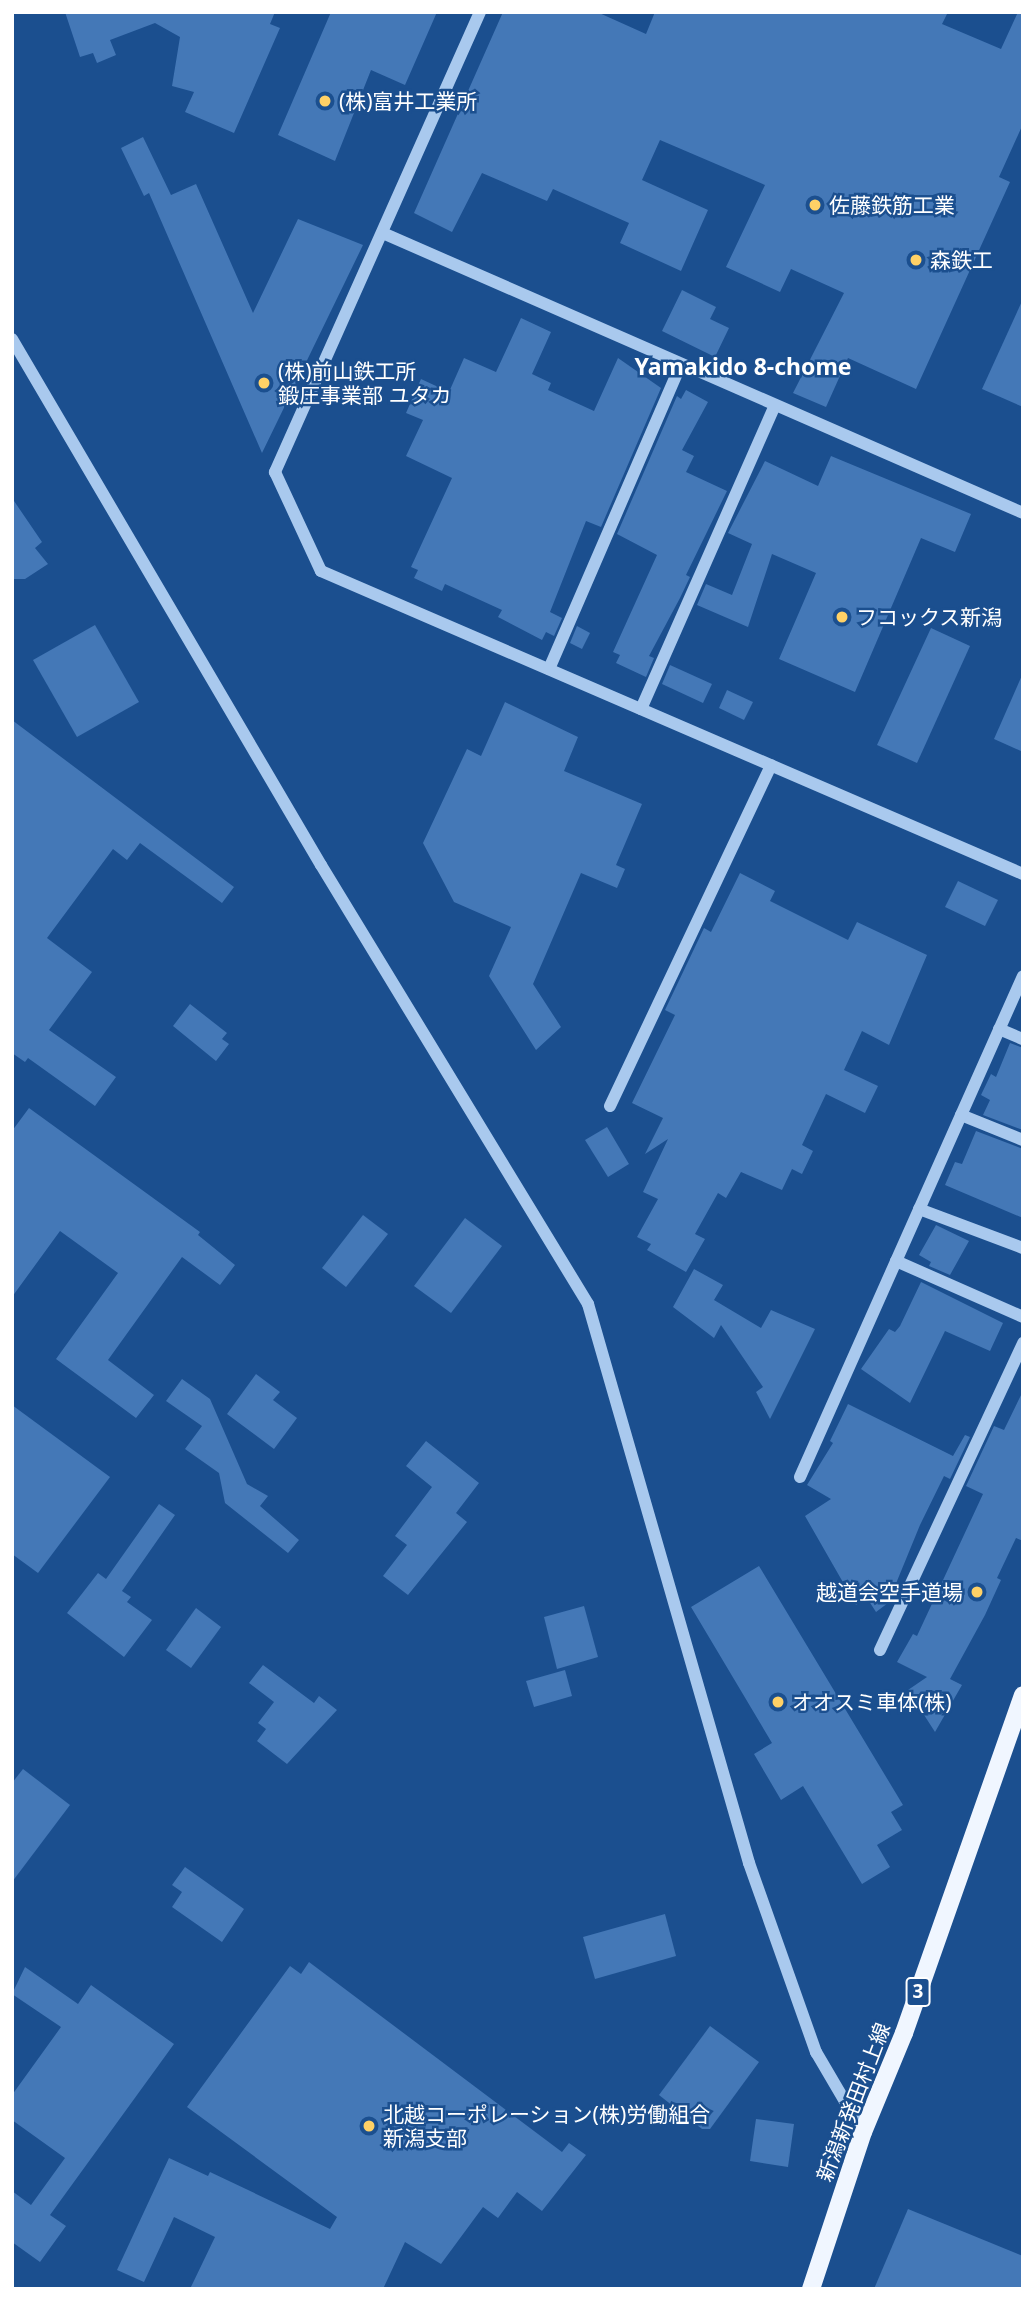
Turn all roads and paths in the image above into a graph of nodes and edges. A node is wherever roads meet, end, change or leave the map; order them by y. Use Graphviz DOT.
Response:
graph roads {
  1 [pos="480,12"];
  2 [pos="385,234"];
  3 [pos="12,339"];
  4 [pos="681,364"];
  5 [pos="775,405"];
  6 [pos="1023,513"];
  7 [pos="549,669"];
  8 [pos="641,709"];
  9 [pos="771,765"];
  10 [pos="1023,874"];
  11 [pos="1023,976"];
  12 [pos="999,1029"];
  13 [pos="1023,1039"];
  14 [pos="611,1106"];
  15 [pos="961,1115"];
  16 [pos="1023,1140"];
  17 [pos="919,1209"];
  18 [pos="1023,1248"];
  19 [pos="896,1261"];
  20 [pos="1023,1317"];
  21 [pos="1023,1343"];
  22 [pos="800,1477"];
  23 [pos="880,1650"];
  24 [pos="1023,1695"];
  25 [pos="863,2132"];
  26 [pos="811,2289"];
  1 -- 2 [label="street"];
  2 -- 4 [label="street"];
  2 -- 7 [label="street"];
  3 -- 25 [label="street"];
  4 -- 5 [label="street"];
  4 -- 7 [label="street"];
  5 -- 6 [label="street"];
  5 -- 8 [label="street"];
  7 -- 8 [label="street"];
  8 -- 9 [label="street"];
  9 -- 10 [label="street"];
  9 -- 14 [label="street"];
  11 -- 12 [label="street"];
  12 -- 13 [label="street"];
  12 -- 15 [label="street"];
  15 -- 16 [label="street"];
  15 -- 17 [label="street"];
  17 -- 18 [label="street"];
  17 -- 19 [label="street"];
  19 -- 20 [label="street"];
  19 -- 22 [label="street"];
  21 -- 23 [label="street"];
  24 -- 25 [label="main road, 新潟新発田村上線 / 3"];
  25 -- 26 [label="main road, 新潟新発田村上線 / 3"];
}
